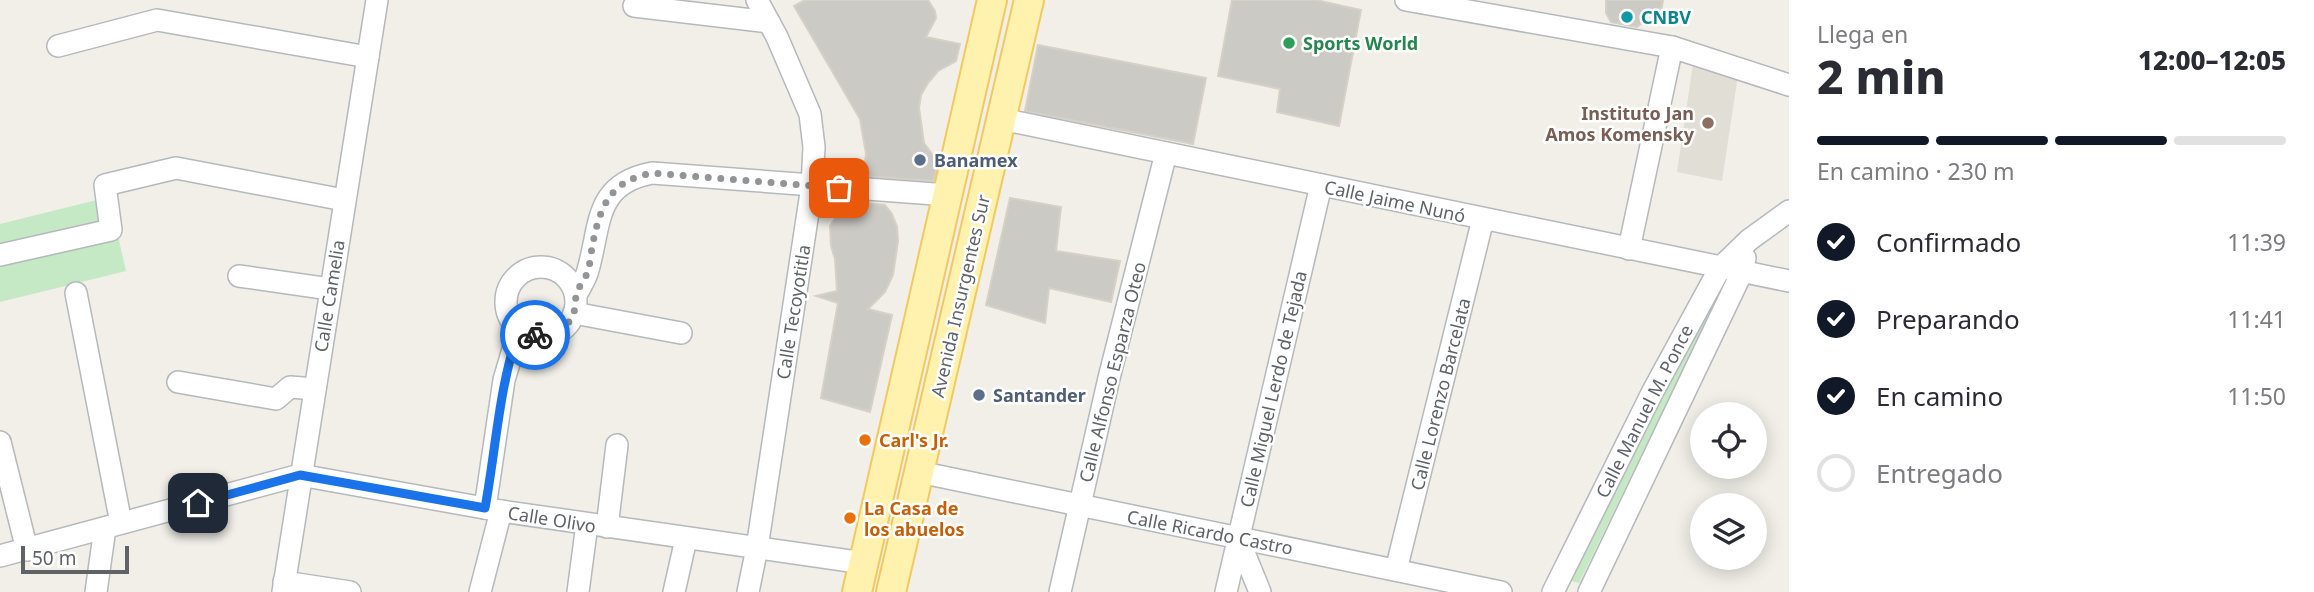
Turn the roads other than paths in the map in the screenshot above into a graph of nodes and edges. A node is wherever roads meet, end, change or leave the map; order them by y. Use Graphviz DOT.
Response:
graph roads {
  1 [pos="377,0"];
  2 [pos="757,0"];
  3 [pos="992,0"];
  4 [pos="1029,0"];
  5 [pos="1406,0"];
  6 [pos="1443,3"];
  7 [pos="634,6"];
  8 [pos="769,22"];
  9 [pos="58,46"];
  10 [pos="1672,47"];
  11 [pos="368,57"];
  12 [pos="1789,85"];
  13 [pos="1001,119"];
  14 [pos="1166,153"];
  15 [pos="1321,185"];
  16 [pos="812,186"];
  17 [pos="948,195"];
  18 [pos="344,200"];
  19 [pos="1789,211"];
  20 [pos="1483,219"];
  21 [pos="1749,240"];
  22 [pos="1629,249"];
  23 [pos="0,255"];
  24 [pos="1720,268"];
  25 [pos="1742,272"];
  26 [pos="239,276"];
  27 [pos="1789,281"];
  28 [pos="330,289"];
  29 [pos="76,293"];
  30 [pos="575,304"];
  31 [pos="519,329"];
  32 [pos="681,332"];
  33 [pos="178,382"];
  34 [pos="315,389"];
  35 [pos="0,442"];
  36 [pos="617,445"];
  37 [pos="919,472"];
  38 [pos="300,475"];
  39 [pos="1080,506"];
  40 [pos="493,510"];
  41 [pos="113,525"];
  42 [pos="597,526"];
  43 [pos="1238,538"];
  44 [pos="686,539"];
  45 [pos="757,548"];
  46 [pos="27,550"];
  47 [pos="0,556"];
  48 [pos="864,563"];
  49 [pos="1396,570"];
  50 [pos="284,587"];
  51 [pos="96,592"];
  52 [pos="350,592"];
  53 [pos="480,592"];
  54 [pos="578,592"];
  55 [pos="674,592"];
  56 [pos="748,592"];
  57 [pos="857,592"];
  58 [pos="891,592"];
  59 [pos="1060,592"];
  60 [pos="1226,592"];
  61 [pos="1260,592"];
  62 [pos="1501,592"];
  63 [pos="1553,592"];
  64 [pos="1589,592"];
  1 -- 11 [label="street, Calle Camelia"];
  2 -- 8 [label="street, Calle Tecoyotitla"];
  3 -- 17 [label="main road, Avenida Insurgentes Sur"];
  4 -- 13 [label="main road, Avenida Insurgentes Sur"];
  5 -- 6 [label="street"];
  6 -- 10 [label="street"];
  7 -- 8 [label="street"];
  8 -- 16 [label="street, Calle Tecoyotitla"];
  9 -- 11 [label="street"];
  10 -- 12 [label="street"];
  10 -- 22 [label="street"];
  11 -- 18 [label="street, Calle Camelia"];
  13 -- 14 [label="street, Calle Jaime Nunó"];
  13 -- 37 [label="main road, Avenida Insurgentes Sur"];
  14 -- 15 [label="street, Calle Jaime Nunó"];
  14 -- 39 [label="street, Calle Alfonso Esparza Oteo"];
  15 -- 20 [label="street, Calle Jaime Nunó"];
  15 -- 43 [label="street, Calle Miguel Lerdo de Tejada"];
  16 -- 17 [label="street"];
  16 -- 30 [label="street"];
  16 -- 45 [label="street, Calle Tecoyotitla"];
  17 -- 48 [label="main road, Avenida Insurgentes Sur"];
  18 -- 23 [label="street"];
  18 -- 28 [label="street, Calle Camelia"];
  19 -- 21 [label="street, Calle Manuel M. Ponce"];
  20 -- 22 [label="street, Calle Jaime Nunó"];
  20 -- 49 [label="street, Calle Lorenzo Barcelata"];
  21 -- 24 [label="street, Calle Manuel M. Ponce"];
  21 -- 25 [label="street, Calle Manuel M. Ponce"];
  22 -- 24 [label="street, Calle Jaime Nunó"];
  24 -- 25 [label="street, Calle Jaime Nunó"];
  24 -- 63 [label="street, Calle Manuel M. Ponce"];
  25 -- 27 [label="street, Calle Jaime Nunó"];
  25 -- 64 [label="street, Calle Manuel M. Ponce"];
  26 -- 28 [label="street"];
  28 -- 34 [label="street, Calle Camelia"];
  29 -- 41 [label="street"];
  30 -- 31 [label="street"];
  30 -- 31 [label="street"];
  30 -- 32 [label="street"];
  31 -- 40 [label="street"];
  33 -- 34 [label="street"];
  34 -- 38 [label="street, Calle Camelia"];
  35 -- 46 [label="street"];
  36 -- 42 [label="street"];
  37 -- 39 [label="street, Calle Ricardo Castro"];
  37 -- 58 [label="main road, Avenida Insurgentes Sur"];
  38 -- 40 [label="street, Calle Olivo"];
  38 -- 41 [label="street, Calle Olivo"];
  38 -- 50 [label="street, Calle Camelia"];
  39 -- 43 [label="street, Calle Ricardo Castro"];
  39 -- 59 [label="street, Calle Alfonso Esparza Oteo"];
  40 -- 42 [label="street, Calle Olivo"];
  40 -- 53 [label="street"];
  41 -- 46 [label="street, Calle Olivo"];
  41 -- 51 [label="street"];
  42 -- 44 [label="street, Calle Olivo"];
  42 -- 54 [label="street"];
  43 -- 49 [label="street, Calle Ricardo Castro"];
  43 -- 60 [label="street, Calle Miguel Lerdo de Tejada"];
  43 -- 61 [label="street"];
  44 -- 45 [label="street, Calle Olivo"];
  44 -- 55 [label="street"];
  45 -- 48 [label="street, Calle Olivo"];
  45 -- 56 [label="street, Calle Tecoyotitla"];
  46 -- 47 [label="street, Calle Olivo"];
  48 -- 57 [label="main road, Avenida Insurgentes Sur"];
  49 -- 62 [label="street, Calle Ricardo Castro"];
  50 -- 52 [label="street"];
}
